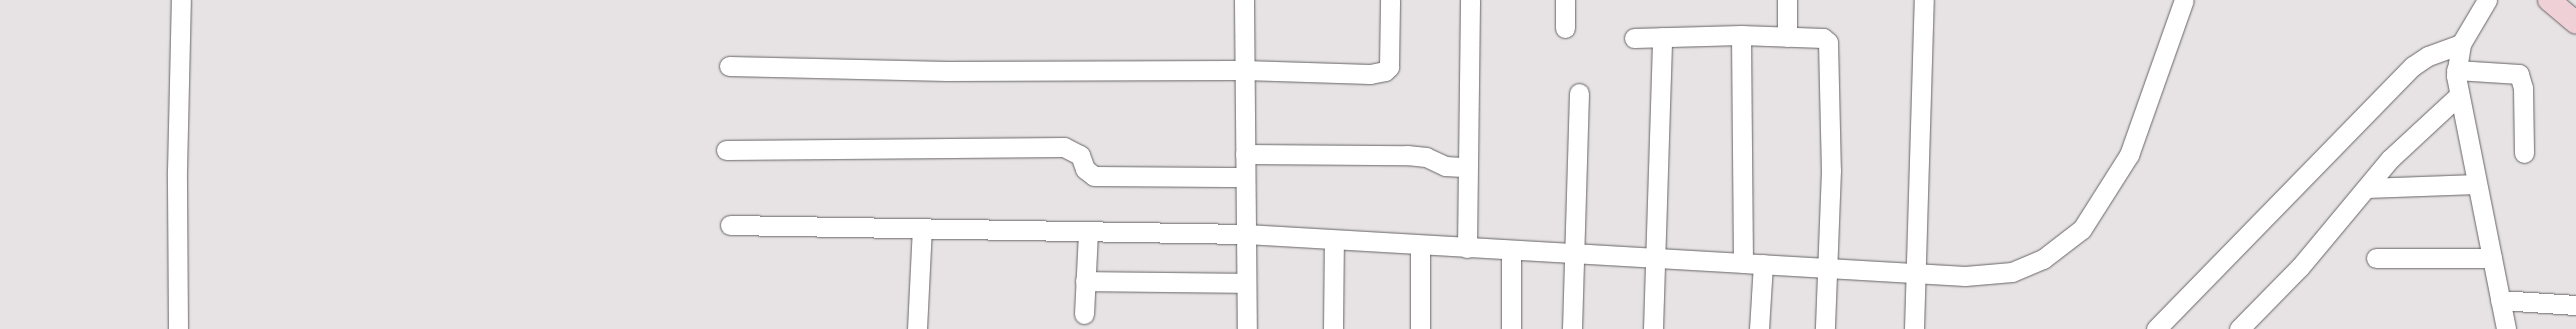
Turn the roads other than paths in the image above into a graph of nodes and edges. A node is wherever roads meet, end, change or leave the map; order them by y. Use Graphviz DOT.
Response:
graph roads {
  1 [pos="181,0"];
  2 [pos="1244,0"];
  3 [pos="1390,0"];
  4 [pos="1470,0"];
  5 [pos="1565,0"];
  6 [pos="1787,0"];
  7 [pos="1924,0"];
  8 [pos="2184,0"];
  9 [pos="2487,0"];
  10 [pos="2549,0"];
  11 [pos="2576,23"];
  12 [pos="1565,28"];
  13 [pos="1740,35"];
  14 [pos="1662,37"];
  15 [pos="1787,37"];
  16 [pos="1634,38"];
  17 [pos="2461,44"];
  18 [pos="729,66"];
  19 [pos="1244,70"];
  20 [pos="2456,70"];
  21 [pos="1579,93"];
  22 [pos="2459,95"];
  23 [pos="726,150"];
  24 [pos="2524,153"];
  25 [pos="1245,154"];
  26 [pos="1468,167"];
  27 [pos="1245,177"];
  28 [pos="2477,184"];
  29 [pos="2366,188"];
  30 [pos="730,225"];
  31 [pos="922,228"];
  32 [pos="1088,231"];
  33 [pos="1246,234"];
  34 [pos="1334,240"];
  35 [pos="1420,245"];
  36 [pos="1467,248"];
  37 [pos="1511,250"];
  38 [pos="1574,255"];
  39 [pos="1655,258"];
  40 [pos="2376,258"];
  41 [pos="2492,258"];
  42 [pos="1744,263"];
  43 [pos="1762,264"];
  44 [pos="1828,268"];
  45 [pos="1915,273"];
  46 [pos="1084,281"];
  47 [pos="1246,283"];
  48 [pos="2500,300"];
  49 [pos="2576,305"];
  50 [pos="1084,314"];
  51 [pos="178,329"];
  52 [pos="917,329"];
  53 [pos="1247,329"];
  54 [pos="1333,329"];
  55 [pos="1420,329"];
  56 [pos="1511,329"];
  57 [pos="1572,329"];
  58 [pos="1653,329"];
  59 [pos="1760,329"];
  60 [pos="1825,329"];
  61 [pos="1914,329"];
  62 [pos="2156,329"];
  63 [pos="2239,329"];
  64 [pos="2506,329"];
  1 -- 51 [label="street"];
  2 -- 19 [label="street"];
  3 -- 19 [label="street"];
  4 -- 26 [label="street"];
  5 -- 12 [label="street"];
  6 -- 15 [label="street"];
  7 -- 45 [label="street"];
  8 -- 45 [label="street"];
  9 -- 17 [label="street"];
  10 -- 11 [label="street"];
  13 -- 14 [label="street"];
  13 -- 15 [label="street"];
  13 -- 42 [label="street"];
  14 -- 16 [label="street"];
  14 -- 39 [label="street"];
  15 -- 44 [label="street"];
  17 -- 20 [label="street"];
  17 -- 62 [label="street"];
  18 -- 19 [label="street"];
  19 -- 25 [label="street"];
  20 -- 22 [label="street"];
  20 -- 24 [label="street"];
  21 -- 38 [label="street"];
  22 -- 28 [label="street"];
  22 -- 29 [label="street"];
  23 -- 27 [label="street"];
  25 -- 26 [label="street"];
  25 -- 27 [label="street"];
  26 -- 36 [label="street"];
  27 -- 33 [label="street"];
  28 -- 29 [label="street"];
  28 -- 41 [label="street"];
  29 -- 63 [label="street"];
  30 -- 31 [label="street"];
  31 -- 32 [label="street"];
  31 -- 52 [label="street"];
  32 -- 33 [label="street"];
  32 -- 46 [label="street"];
  33 -- 34 [label="street"];
  33 -- 47 [label="street"];
  34 -- 35 [label="street"];
  34 -- 54 [label="street"];
  35 -- 36 [label="street"];
  35 -- 55 [label="street"];
  36 -- 37 [label="street"];
  37 -- 38 [label="street"];
  37 -- 56 [label="street"];
  38 -- 39 [label="street"];
  38 -- 57 [label="street"];
  39 -- 42 [label="street"];
  39 -- 58 [label="street"];
  40 -- 41 [label="street"];
  41 -- 48 [label="street"];
  42 -- 43 [label="street"];
  43 -- 44 [label="street"];
  43 -- 59 [label="street"];
  44 -- 45 [label="street"];
  44 -- 60 [label="street"];
  45 -- 61 [label="street"];
  46 -- 47 [label="street"];
  46 -- 50 [label="street"];
  47 -- 53 [label="street"];
  48 -- 49 [label="street"];
  48 -- 64 [label="street"];
}
